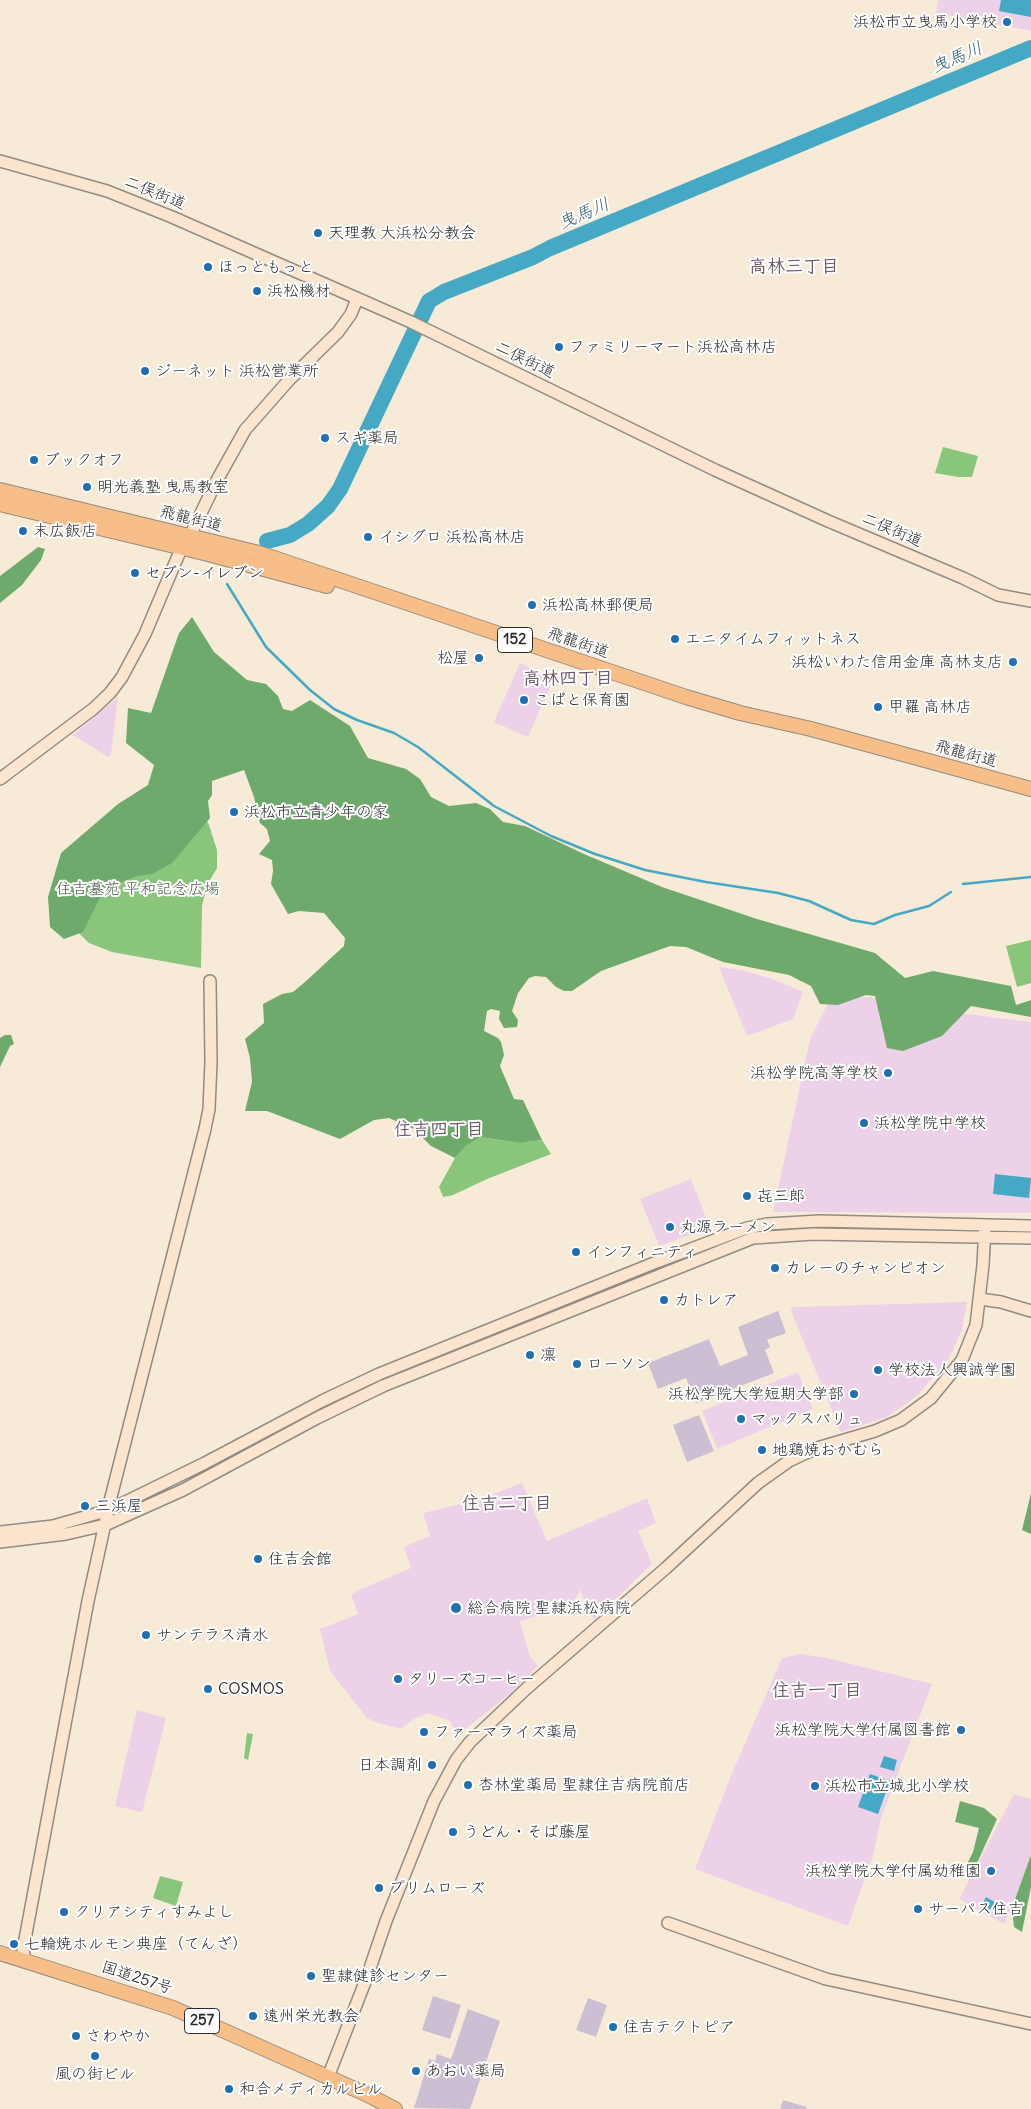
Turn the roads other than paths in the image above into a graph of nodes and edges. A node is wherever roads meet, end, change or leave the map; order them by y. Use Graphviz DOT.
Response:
graph roads {
  1 [pos="0,161"];
  2 [pos="357,299"];
  3 [pos="0,490"];
  4 [pos="0,504"];
  5 [pos="190,536"];
  6 [pos="181,549"];
  7 [pos="1031,601"];
  8 [pos="0,779"];
  9 [pos="1031,789"];
  10 [pos="1031,799"];
  11 [pos="210,981"];
  12 [pos="985,1226"];
  13 [pos="1031,1226"];
  14 [pos="1031,1238"];
  15 [pos="984,1239"];
  16 [pos="980,1299"];
  17 [pos="1031,1310"];
  18 [pos="109,1510"];
  19 [pos="104,1525"];
  20 [pos="0,1532"];
  21 [pos="0,1542"];
  22 [pos="668,1923"];
  23 [pos="0,1953"];
  24 [pos="25,1961"];
  25 [pos="1031,2024"];
  26 [pos="328,2077"];
  27 [pos="395,2109"];
  1 -- 2 [label="street, 二俣街道"];
  2 -- 5 [label="street"];
  2 -- 7 [label="street, 二俣街道"];
  3 -- 5 [label="highway, 飛龍街道 / 152"];
  4 -- 6 [label="highway, 飛龍街道 / 152"];
  5 -- 6 [label="street"];
  5 -- 9 [label="highway, 飛龍街道 / 152"];
  6 -- 8 [label="street"];
  6 -- 10 [label="highway, 飛龍街道 / 152"];
  11 -- 18 [label="street"];
  12 -- 13 [label="street"];
  12 -- 15 [label="street"];
  12 -- 18 [label="street"];
  14 -- 15 [label="street"];
  15 -- 16 [label="street"];
  15 -- 19 [label="street"];
  16 -- 17 [label="street"];
  16 -- 26 [label="street"];
  18 -- 19 [label="street"];
  18 -- 20 [label="street"];
  19 -- 21 [label="street"];
  19 -- 24 [label="street"];
  22 -- 25 [label="street"];
  23 -- 24 [label="highway, 国道257号 / 257"];
  24 -- 26 [label="highway, 国道257号 / 257"];
  26 -- 27 [label="highway, 国道257号 / 257"];
}
